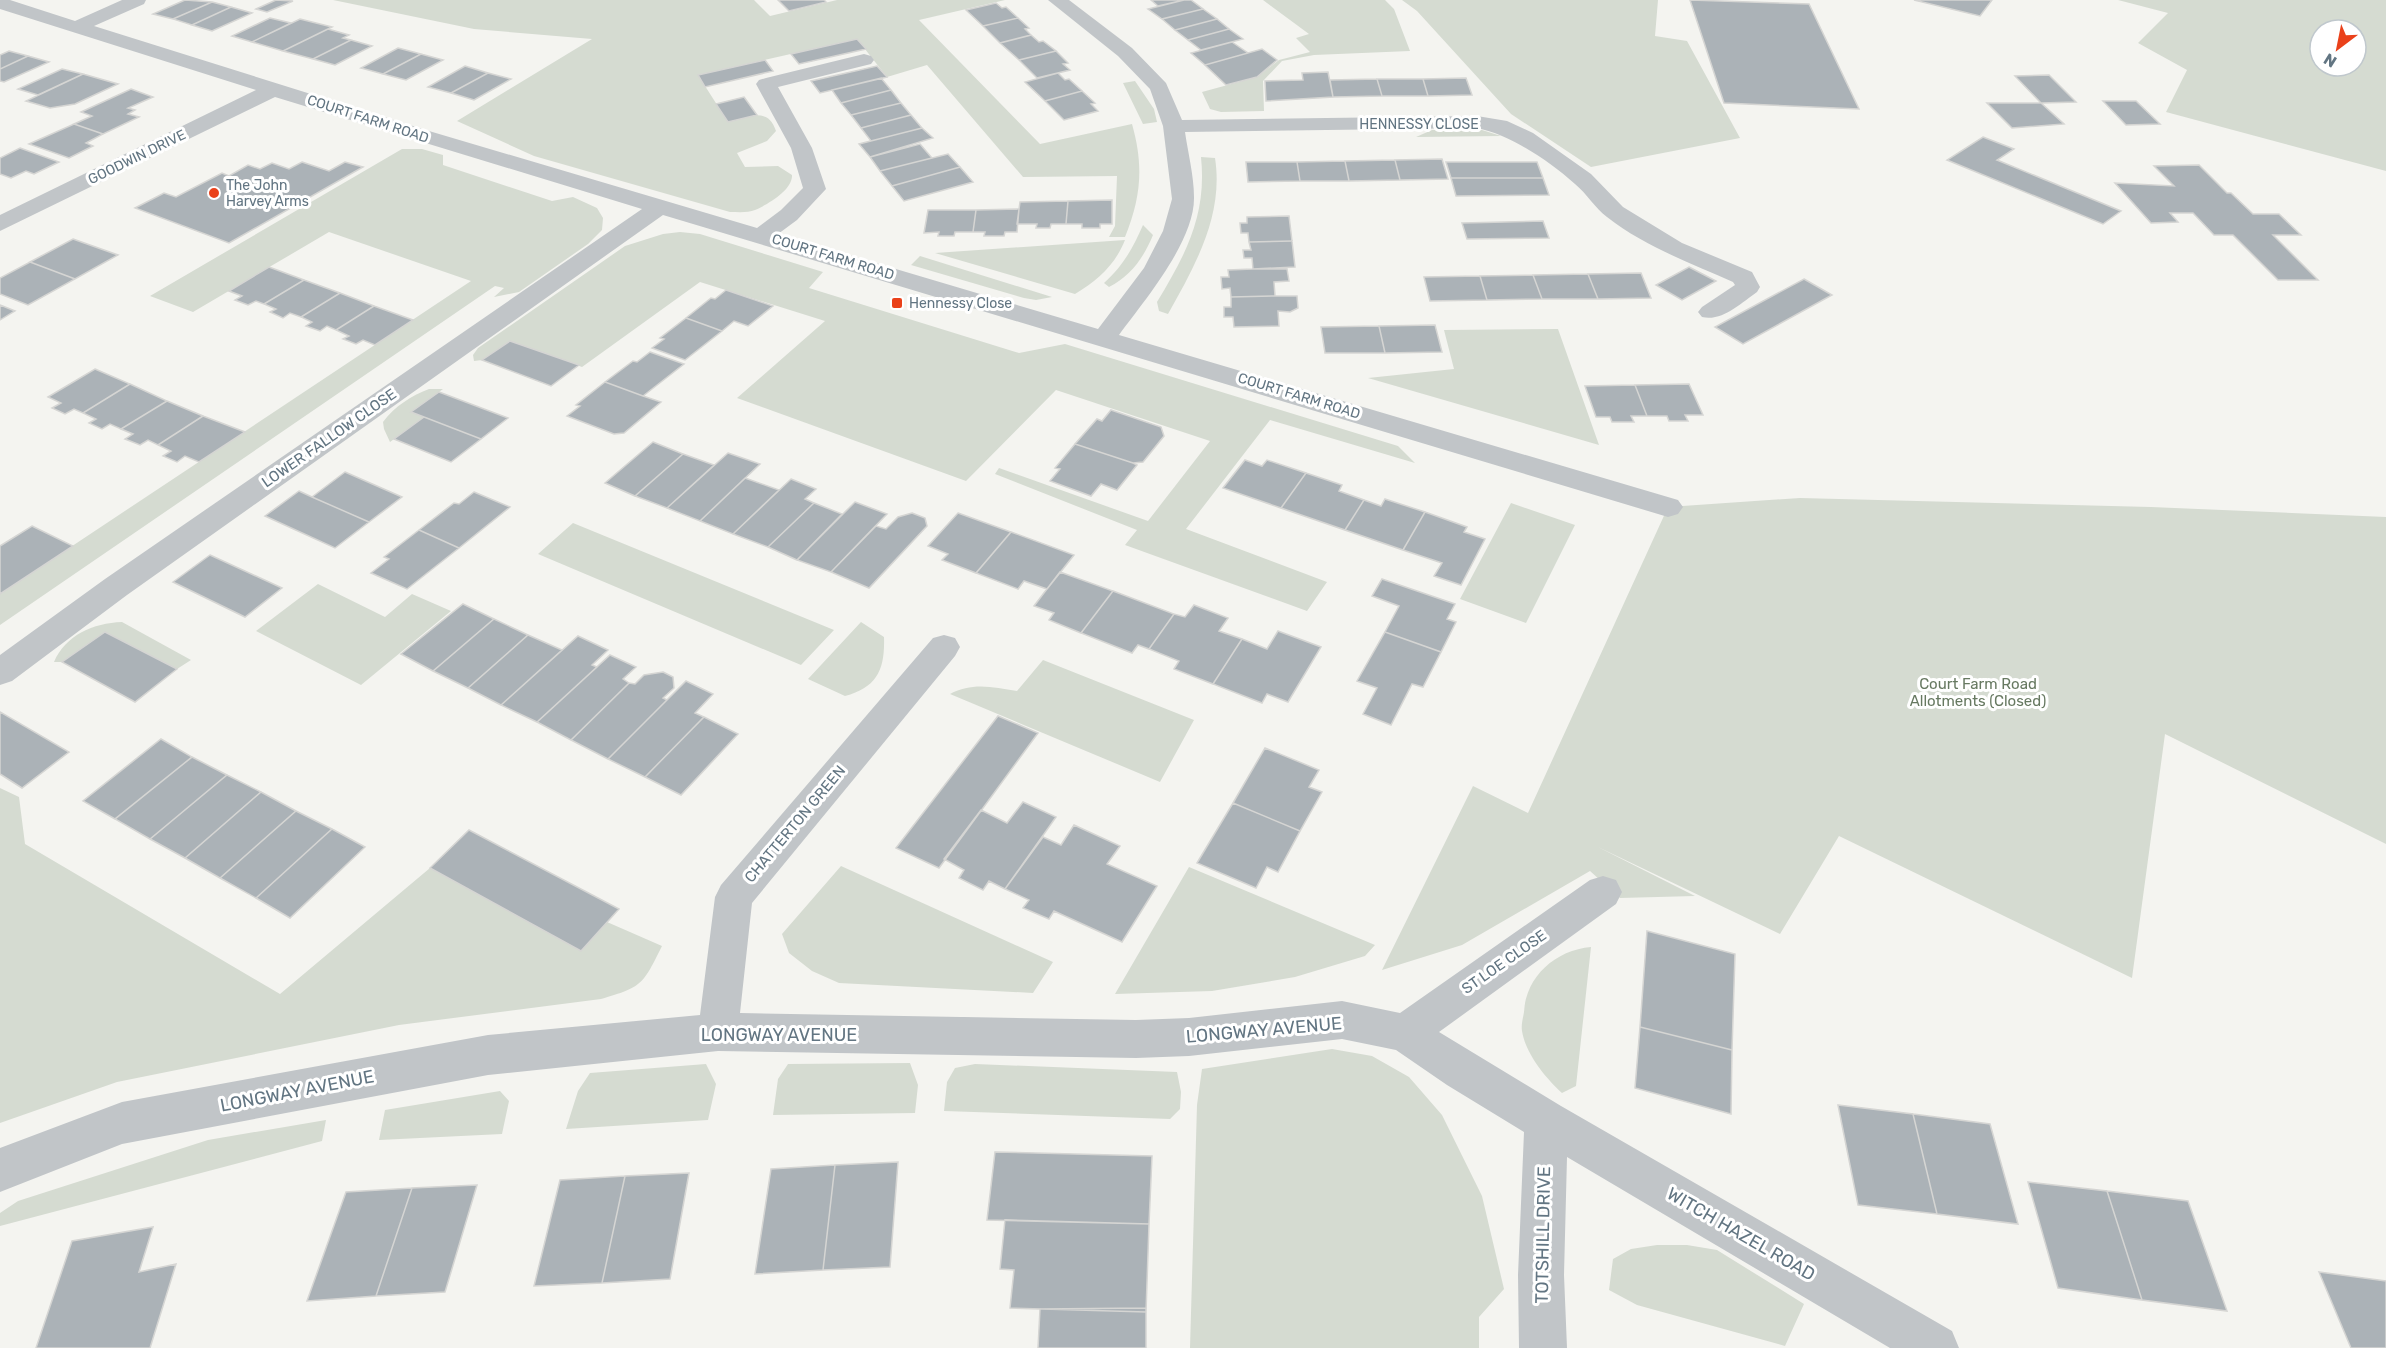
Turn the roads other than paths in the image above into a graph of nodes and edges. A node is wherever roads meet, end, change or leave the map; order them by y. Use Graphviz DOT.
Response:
graph roads {
  1 [pos="137,0"];
  2 [pos="1057,0"];
  3 [pos="0,3"];
  4 [pos="74,28"];
  5 [pos="864,60"];
  6 [pos="275,89"];
  7 [pos="1174,126"];
  8 [pos="660,207"];
  9 [pos="0,224"];
  10 [pos="761,236"];
  11 [pos="1711,312"];
  12 [pos="1104,338"];
  13 [pos="1668,507"];
  14 [pos="944,647"];
  15 [pos="0,672"];
  16 [pos="1603,892"];
  17 [pos="718,1032"];
  18 [pos="1405,1033"];
  19 [pos="1546,1121"];
  20 [pos="0,1170"];
  21 [pos="1543,1348"];
  22 [pos="1935,1348"];
  1 -- 4 [label="street"];
  2 -- 7 [label="street"];
  3 -- 4 [label="street, COURT FARM ROAD"];
  4 -- 6 [label="street, COURT FARM ROAD"];
  5 -- 10 [label="street"];
  6 -- 8 [label="street, COURT FARM ROAD"];
  6 -- 9 [label="street, GOODWIN DRIVE"];
  7 -- 11 [label="street, HENNESSY CLOSE"];
  7 -- 12 [label="street"];
  8 -- 10 [label="street, COURT FARM ROAD"];
  8 -- 15 [label="street, LOWER FALLOW CLOSE"];
  10 -- 12 [label="street, COURT FARM ROAD"];
  12 -- 13 [label="street, COURT FARM ROAD"];
  14 -- 17 [label="street, CHATTERTON GREEN"];
  16 -- 18 [label="street, ST LOE CLOSE"];
  17 -- 18 [label="street, LONGWAY AVENUE"];
  17 -- 20 [label="street, LONGWAY AVENUE"];
  18 -- 19 [label="street, LONGWAY AVENUE"];
  19 -- 21 [label="street, TOTSHILL DRIVE"];
  19 -- 22 [label="street, WITCH HAZEL ROAD"];
}
